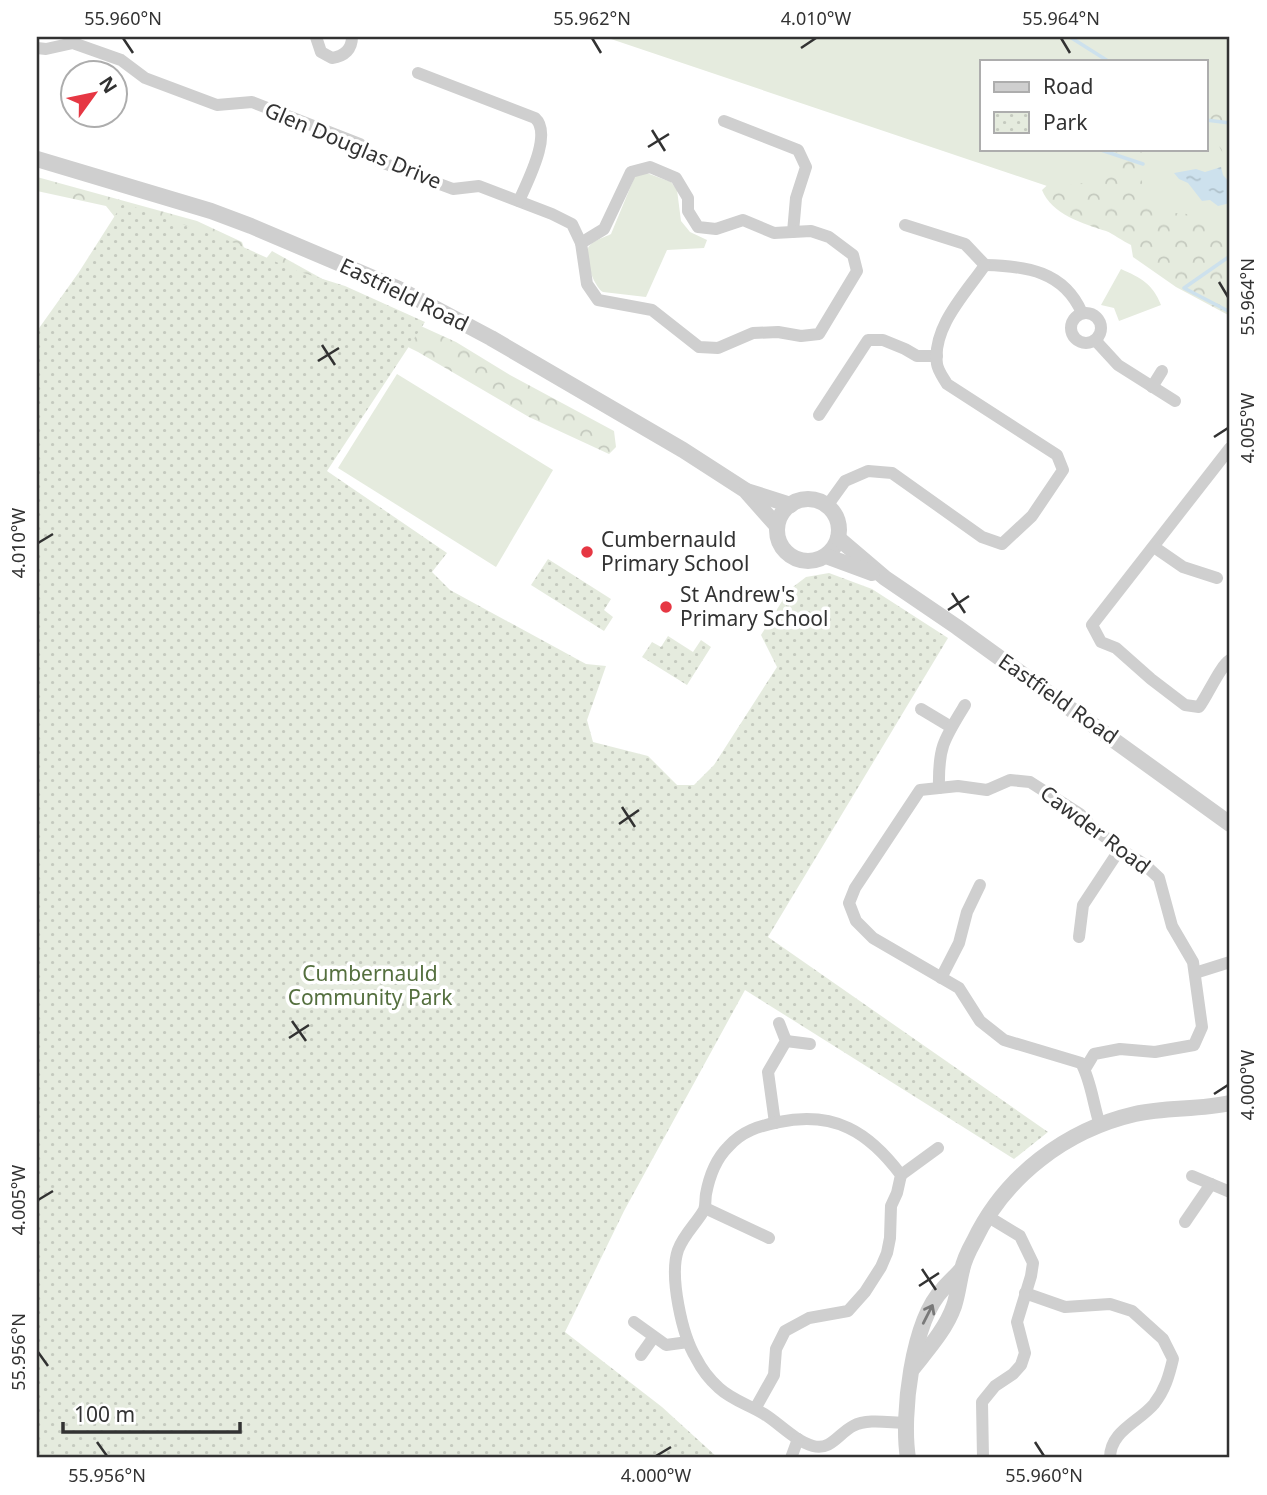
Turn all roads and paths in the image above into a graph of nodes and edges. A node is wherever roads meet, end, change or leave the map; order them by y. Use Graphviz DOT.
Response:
graph roads {
  1 [pos="316,37"];
  2 [pos="352,37"];
  3 [pos="37,48"];
  4 [pos="418,73"];
  5 [pos="724,121"];
  6 [pos="37,159"];
  7 [pos="519,201"];
  8 [pos="905,225"];
  9 [pos="793,232"];
  10 [pos="581,243"];
  11 [pos="985,265"];
  12 [pos="1082,313"];
  13 [pos="1095,340"];
  14 [pos="937,356"];
  15 [pos="1162,371"];
  16 [pos="1152,387"];
  17 [pos="1175,401"];
  18 [pos="819,415"];
  19 [pos="1230,448"];
  20 [pos="745,490"];
  21 [pos="791,505"];
  22 [pos="827,506"];
  23 [pos="778,526"];
  24 [pos="838,538"];
  25 [pos="1153,547"];
  26 [pos="827,556"];
  27 [pos="885,578"];
  28 [pos="1217,578"];
  29 [pos="1230,660"];
  30 [pos="965,705"];
  31 [pos="921,709"];
  32 [pos="951,727"];
  33 [pos="939,788"];
  34 [pos="1230,824"];
  35 [pos="1120,849"];
  36 [pos="980,885"];
  37 [pos="1079,937"];
  38 [pos="1230,961"];
  39 [pos="1195,973"];
  40 [pos="941,978"];
  41 [pos="779,1023"];
  42 [pos="786,1041"];
  43 [pos="810,1044"];
  44 [pos="1084,1069"];
  45 [pos="1230,1103"];
  46 [pos="775,1123"];
  47 [pos="1100,1125"];
  48 [pos="937,1148"];
  49 [pos="901,1175"];
  50 [pos="1192,1176"];
  51 [pos="1211,1184"];
  52 [pos="1230,1192"];
  53 [pos="705,1208"];
  54 [pos="988,1216"];
  55 [pos="1185,1222"];
  56 [pos="769,1238"];
  57 [pos="1025,1293"];
  58 [pos="634,1322"];
  59 [pos="653,1338"];
  60 [pos="688,1342"];
  61 [pos="641,1355"];
  62 [pos="755,1409"];
  63 [pos="906,1423"];
  64 [pos="798,1440"];
  65 [pos="791,1458"];
  66 [pos="908,1458"];
  67 [pos="983,1458"];
  68 [pos="1110,1458"];
  1 -- 2 [label="street"];
  3 -- 7 [label="street, Glen Douglas Drive"];
  4 -- 7 [label="street"];
  5 -- 9 [label="street"];
  6 -- 20 [label="street, Eastfield Road"];
  7 -- 10 [label="street, Glen Douglas Drive"];
  8 -- 11 [label="street"];
  9 -- 10 [label="street"];
  9 -- 10 [label="street"];
  11 -- 12 [label="street"];
  11 -- 14 [label="street"];
  12 -- 13 [label="street"];
  12 -- 13 [label="street"];
  13 -- 16 [label="street"];
  14 -- 18 [label="street"];
  14 -- 22 [label="street"];
  15 -- 16 [label="street"];
  16 -- 17 [label="street"];
  19 -- 25 [label="street"];
  20 -- 21 [label="street, Eastfield Road"];
  20 -- 23 [label="street, Eastfield Road"];
  21 -- 22 [label="street, Eastfield Road"];
  21 -- 23 [label="street"];
  22 -- 24 [label="street"];
  23 -- 26 [label="street, Eastfield Road"];
  24 -- 26 [label="street"];
  24 -- 27 [label="street, Eastfield Road"];
  25 -- 28 [label="street"];
  25 -- 29 [label="street"];
  26 -- 27 [label="street, Eastfield Road"];
  27 -- 34 [label="street, Eastfield Road"];
  30 -- 32 [label="street"];
  31 -- 32 [label="street"];
  32 -- 33 [label="street"];
  33 -- 35 [label="street, Cawder Road"];
  33 -- 40 [label="street, Cawder Road"];
  35 -- 37 [label="street"];
  35 -- 39 [label="street, Cawder Road"];
  36 -- 40 [label="street"];
  38 -- 39 [label="street"];
  39 -- 44 [label="street, Cawder Road"];
  40 -- 44 [label="street, Cawder Road"];
  41 -- 42 [label="street"];
  42 -- 43 [label="street"];
  42 -- 46 [label="street"];
  44 -- 47 [label="street"];
  45 -- 47 [label="street"];
  46 -- 49 [label="street"];
  46 -- 53 [label="street"];
  47 -- 54 [label="street"];
  48 -- 49 [label="street"];
  49 -- 62 [label="street"];
  50 -- 51 [label="street"];
  51 -- 52 [label="street"];
  51 -- 55 [label="street"];
  53 -- 56 [label="street"];
  53 -- 60 [label="street"];
  54 -- 57 [label="street"];
  54 -- 63 [label="street"];
  57 -- 67 [label="street"];
  57 -- 68 [label="street"];
  58 -- 59 [label="street"];
  59 -- 60 [label="street"];
  59 -- 61 [label="street"];
  60 -- 62 [label="street"];
  62 -- 64 [label="street"];
  63 -- 64 [label="street"];
  63 -- 66 [label="street"];
  64 -- 65 [label="street"];
}
